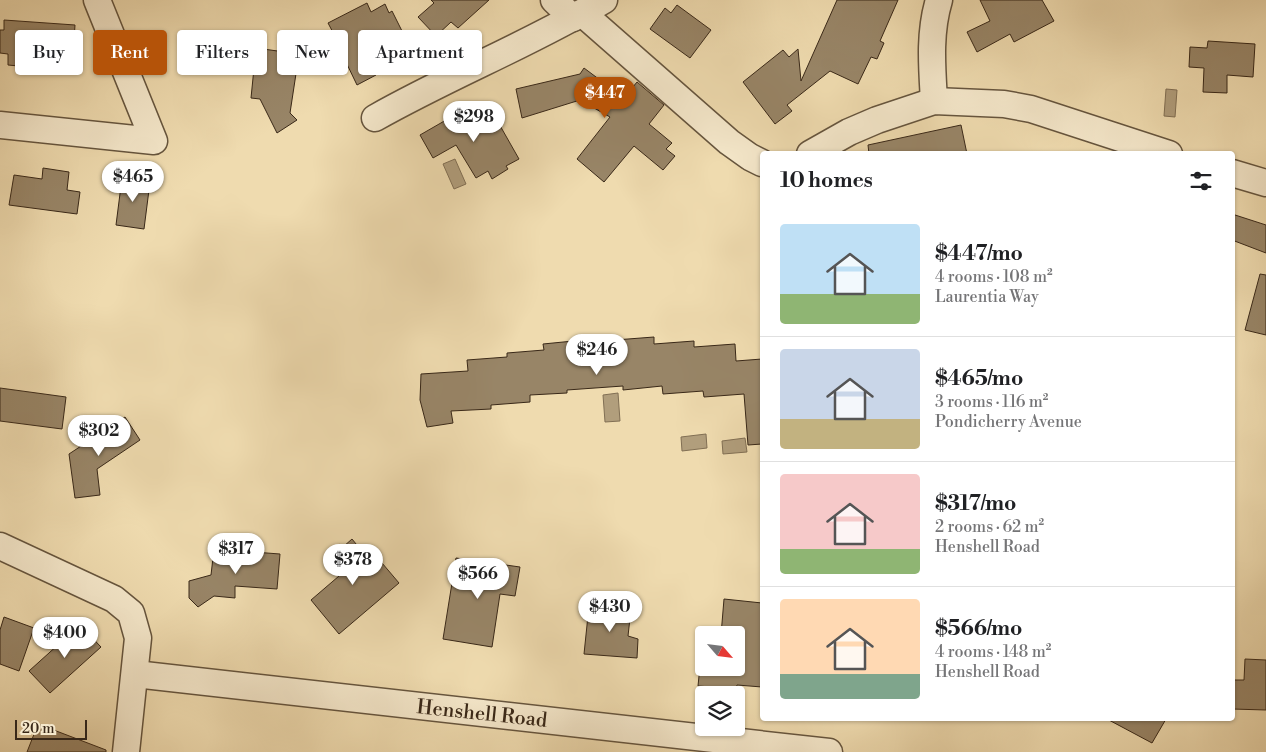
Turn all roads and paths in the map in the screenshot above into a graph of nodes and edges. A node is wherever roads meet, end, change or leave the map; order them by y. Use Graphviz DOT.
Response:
graph roads {
  1 [pos="97,0"];
  2 [pos="554,0"];
  3 [pos="604,0"];
  4 [pos="939,0"];
  5 [pos="577,15"];
  6 [pos="934,101"];
  7 [pos="375,118"];
  8 [pos="0,125"];
  9 [pos="815,151"];
  10 [pos="1161,151"];
  11 [pos="760,162"];
  12 [pos="1235,174"];
  13 [pos="1266,183"];
  14 [pos="0,546"];
  15 [pos="135,674"];
  16 [pos="614,740"];
  17 [pos="126,752"];
  18 [pos="829,752"];
  1 -- 8 [label="street"];
  2 -- 5 [label="street"];
  3 -- 5 [label="street"];
  4 -- 6 [label="street"];
  5 -- 7 [label="street"];
  5 -- 11 [label="street"];
  6 -- 9 [label="street"];
  6 -- 10 [label="street"];
  12 -- 13 [label="street"];
  14 -- 15 [label="street"];
  15 -- 16 [label="street, Henshell Road"];
  15 -- 17 [label="street"];
  16 -- 18 [label="street, Henshell Road"];
}
